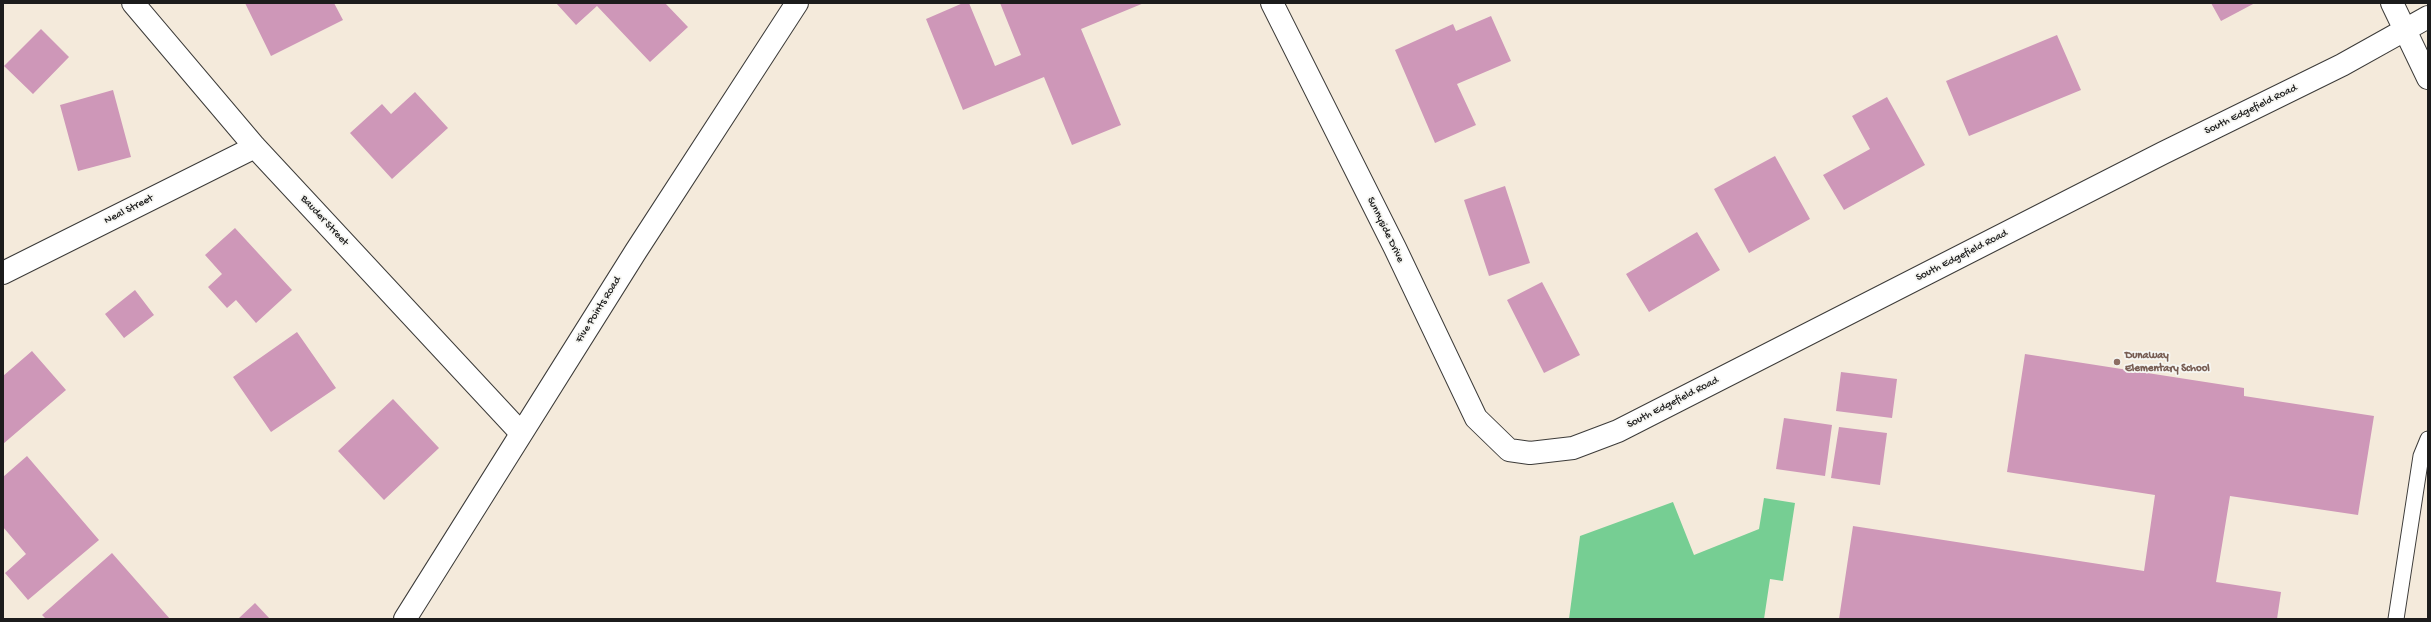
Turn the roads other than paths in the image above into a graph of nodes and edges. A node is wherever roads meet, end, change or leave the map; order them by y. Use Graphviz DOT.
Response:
graph roads {
  1 [pos="133,3"];
  2 [pos="797,3"];
  3 [pos="1272,3"];
  4 [pos="2392,3"];
  5 [pos="2428,17"];
  6 [pos="2406,29"];
  7 [pos="2428,78"];
  8 [pos="255,147"];
  9 [pos="3,273"];
  10 [pos="521,433"];
  11 [pos="2428,439"];
  12 [pos="1509,450"];
  13 [pos="405,619"];
  14 [pos="2396,619"];
  1 -- 8 [label="street, Bauder Street"];
  2 -- 10 [label="street, Five Points Road"];
  3 -- 12 [label="street, Sunnyside Drive"];
  4 -- 6 [label="street"];
  5 -- 6 [label="street, South Edgefield Road"];
  6 -- 7 [label="street"];
  6 -- 12 [label="street, South Edgefield Road"];
  8 -- 9 [label="street, Neal Street"];
  8 -- 10 [label="street, Bauder Street"];
  10 -- 13 [label="street, Five Points Road"];
  11 -- 14 [label="lane"];
}
